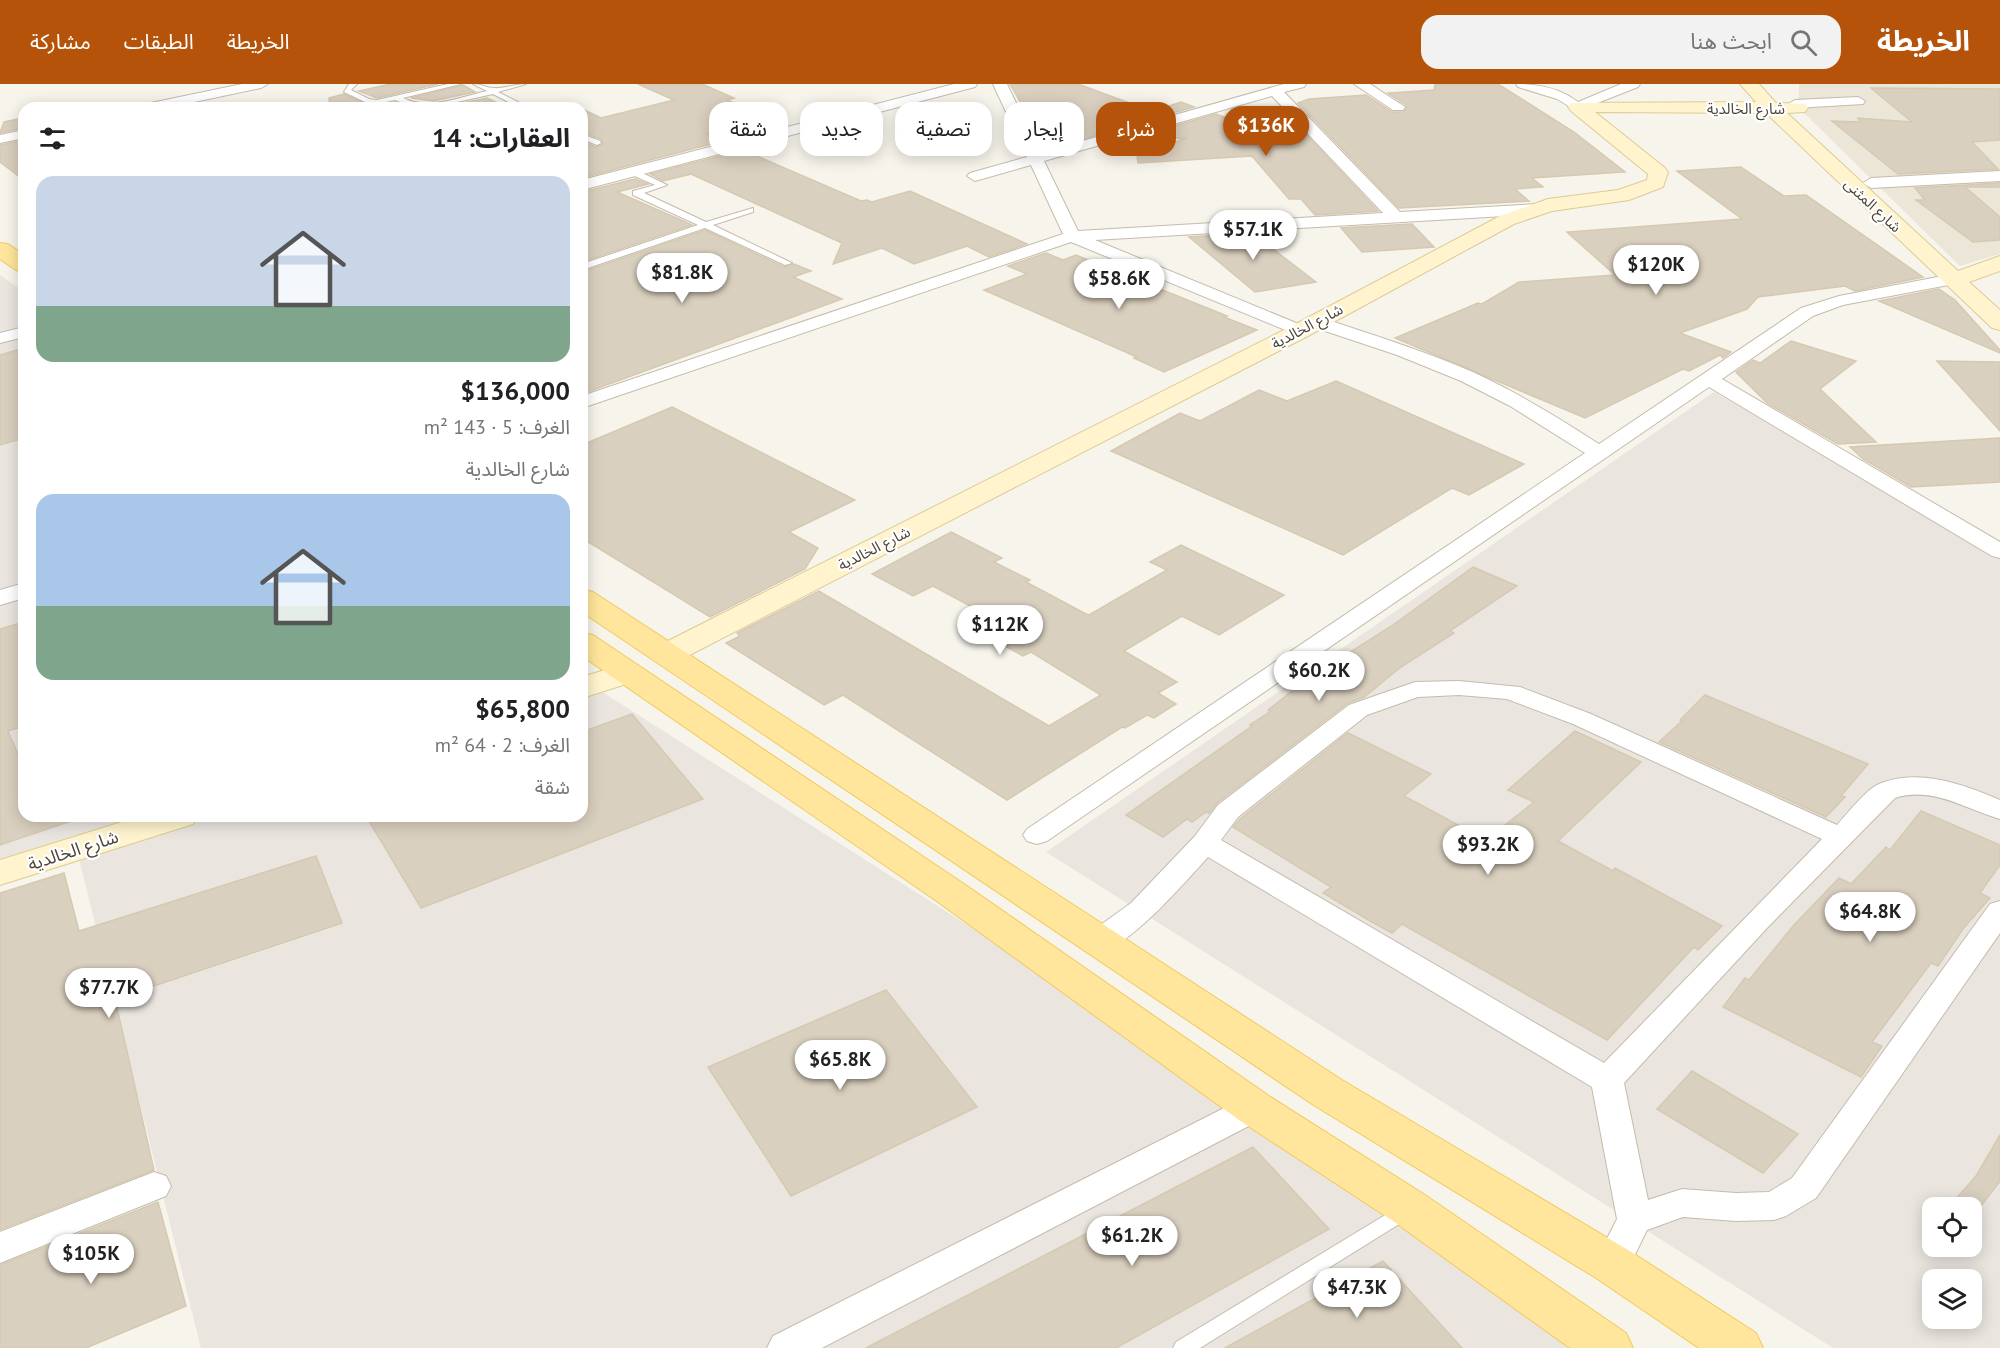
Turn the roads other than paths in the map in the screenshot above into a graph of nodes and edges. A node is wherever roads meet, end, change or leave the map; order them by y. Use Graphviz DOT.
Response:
graph roads {
  1 [pos="196,84"];
  2 [pos="261,84"];
  3 [pos="353,84"];
  4 [pos="457,84"];
  5 [pos="477,84"];
  6 [pos="522,84"];
  7 [pos="970,84"];
  8 [pos="1000,84"];
  9 [pos="1299,84"];
  10 [pos="1361,84"];
  11 [pos="1523,84"];
  12 [pos="1633,84"];
  13 [pos="1749,84"];
  14 [pos="1275,91"];
  15 [pos="493,92"];
  16 [pos="397,98"];
  17 [pos="187,99"];
  18 [pos="173,102"];
  19 [pos="405,102"];
  20 [pos="444,102"];
  21 [pos="514,102"];
  22 [pos="1858,102"];
  23 [pos="1787,103"];
  24 [pos="1398,106"];
  25 [pos="1577,107"];
  26 [pos="18,135"];
  27 [pos="588,138"];
  28 [pos="0,139"];
  29 [pos="597,143"];
  30 [pos="1035,161"];
  31 [pos="633,172"];
  32 [pos="975,176"];
  33 [pos="2000,176"];
  34 [pos="588,183"];
  35 [pos="1871,183"];
  36 [pos="1537,209"];
  37 [pos="750,210"];
  38 [pos="1396,217"];
  39 [pos="705,225"];
  40 [pos="1072,236"];
  41 [pos="0,249"];
  42 [pos="18,261"];
  43 [pos="788,263"];
  44 [pos="2000,263"];
  45 [pos="588,265"];
  46 [pos="1962,277"];
  47 [pos="2000,302"];
  48 [pos="2000,323"];
  49 [pos="1308,326"];
  50 [pos="18,334"];
  51 [pos="0,338"];
  52 [pos="1709,379"];
  53 [pos="588,400"];
  54 [pos="1558,427"];
  55 [pos="1623,437"];
  56 [pos="1599,453"];
  57 [pos="2000,551"];
  58 [pos="18,592"];
  59 [pos="0,598"];
  60 [pos="588,602"];
  61 [pos="588,646"];
  62 [pos="667,654"];
  63 [pos="628,673"];
  64 [pos="588,686"];
  65 [pos="2000,810"];
  66 [pos="161,822"];
  67 [pos="1038,835"];
  68 [pos="1840,837"];
  69 [pos="1205,843"];
  70 [pos="0,873"];
  71 [pos="2000,911"];
  72 [pos="1099,941"];
  73 [pos="1607,1080"];
  74 [pos="1254,1108"];
  75 [pos="154,1186"];
  76 [pos="1409,1208"];
  77 [pos="1635,1220"];
  78 [pos="0,1248"];
  79 [pos="1612,1264"];
  80 [pos="786,1348"];
  81 [pos="1183,1348"];
  82 [pos="1609,1348"];
  83 [pos="1739,1348"];
  1 -- 17 [label="street"];
  2 -- 17 [label="street"];
  3 -- 16 [label="lane"];
  4 -- 16 [label="lane"];
  5 -- 15 [label="lane"];
  6 -- 15 [label="lane"];
  7 -- 31 [label="street"];
  8 -- 30 [label="street"];
  9 -- 14 [label="street"];
  10 -- 24 [label="street"];
  11 -- 25 [label="street"];
  12 -- 25 [label="street"];
  13 -- 23 [label="street, شارع المثنى"];
  14 -- 30 [label="street"];
  14 -- 38 [label="street"];
  15 -- 20 [label="lane"];
  15 -- 21 [label="lane"];
  16 -- 19 [label="lane"];
  17 -- 18 [label="street"];
  22 -- 23 [label="street"];
  23 -- 25 [label="street, شارع الخالدية"];
  23 -- 35 [label="street, شارع المثنى"];
  23 -- 46 [label="street, شارع المثنى"];
  25 -- 36 [label="street, شارع الخالدية"];
  26 -- 28 [label="street"];
  27 -- 29 [label="lane"];
  30 -- 32 [label="street"];
  30 -- 40 [label="street"];
  31 -- 34 [label="street"];
  31 -- 39 [label="lane"];
  33 -- 35 [label="street"];
  35 -- 46 [label="street, شارع المثنى"];
  36 -- 38 [label="street"];
  36 -- 49 [label="street, شارع الخالدية"];
  37 -- 39 [label="lane"];
  38 -- 40 [label="street"];
  39 -- 43 [label="lane"];
  39 -- 45 [label="lane"];
  40 -- 49 [label="street"];
  40 -- 53 [label="street"];
  41 -- 42 [label="main road"];
  44 -- 46 [label="street"];
  46 -- 47 [label="street, شارع المثنى"];
  46 -- 48 [label="street, شارع المثنى"];
  46 -- 52 [label="street"];
  49 -- 54 [label="street"];
  49 -- 62 [label="street, شارع الخالدية"];
  50 -- 51 [label="street"];
  52 -- 55 [label="street"];
  52 -- 57 [label="street"];
  54 -- 55 [label="street"];
  54 -- 56 [label="street"];
  55 -- 56 [label="street"];
  56 -- 67 [label="street"];
  58 -- 59 [label="street"];
  60 -- 62 [label="main road"];
  61 -- 63 [label="main road"];
  62 -- 72 [label="main road"];
  63 -- 64 [label="street"];
  63 -- 74 [label="main road"];
  65 -- 68 [label="street"];
  66 -- 70 [label="street, شارع الخالدية"];
  68 -- 69 [label="street"];
  68 -- 73 [label="street"];
  69 -- 72 [label="street"];
  69 -- 73 [label="street"];
  71 -- 77 [label="street"];
  72 -- 79 [label="main road"];
  73 -- 77 [label="street"];
  74 -- 76 [label="main road"];
  74 -- 80 [label="street"];
  75 -- 78 [label="street"];
  76 -- 81 [label="lane"];
  76 -- 82 [label="main road"];
  77 -- 79 [label="street"];
  79 -- 83 [label="main road"];
}
